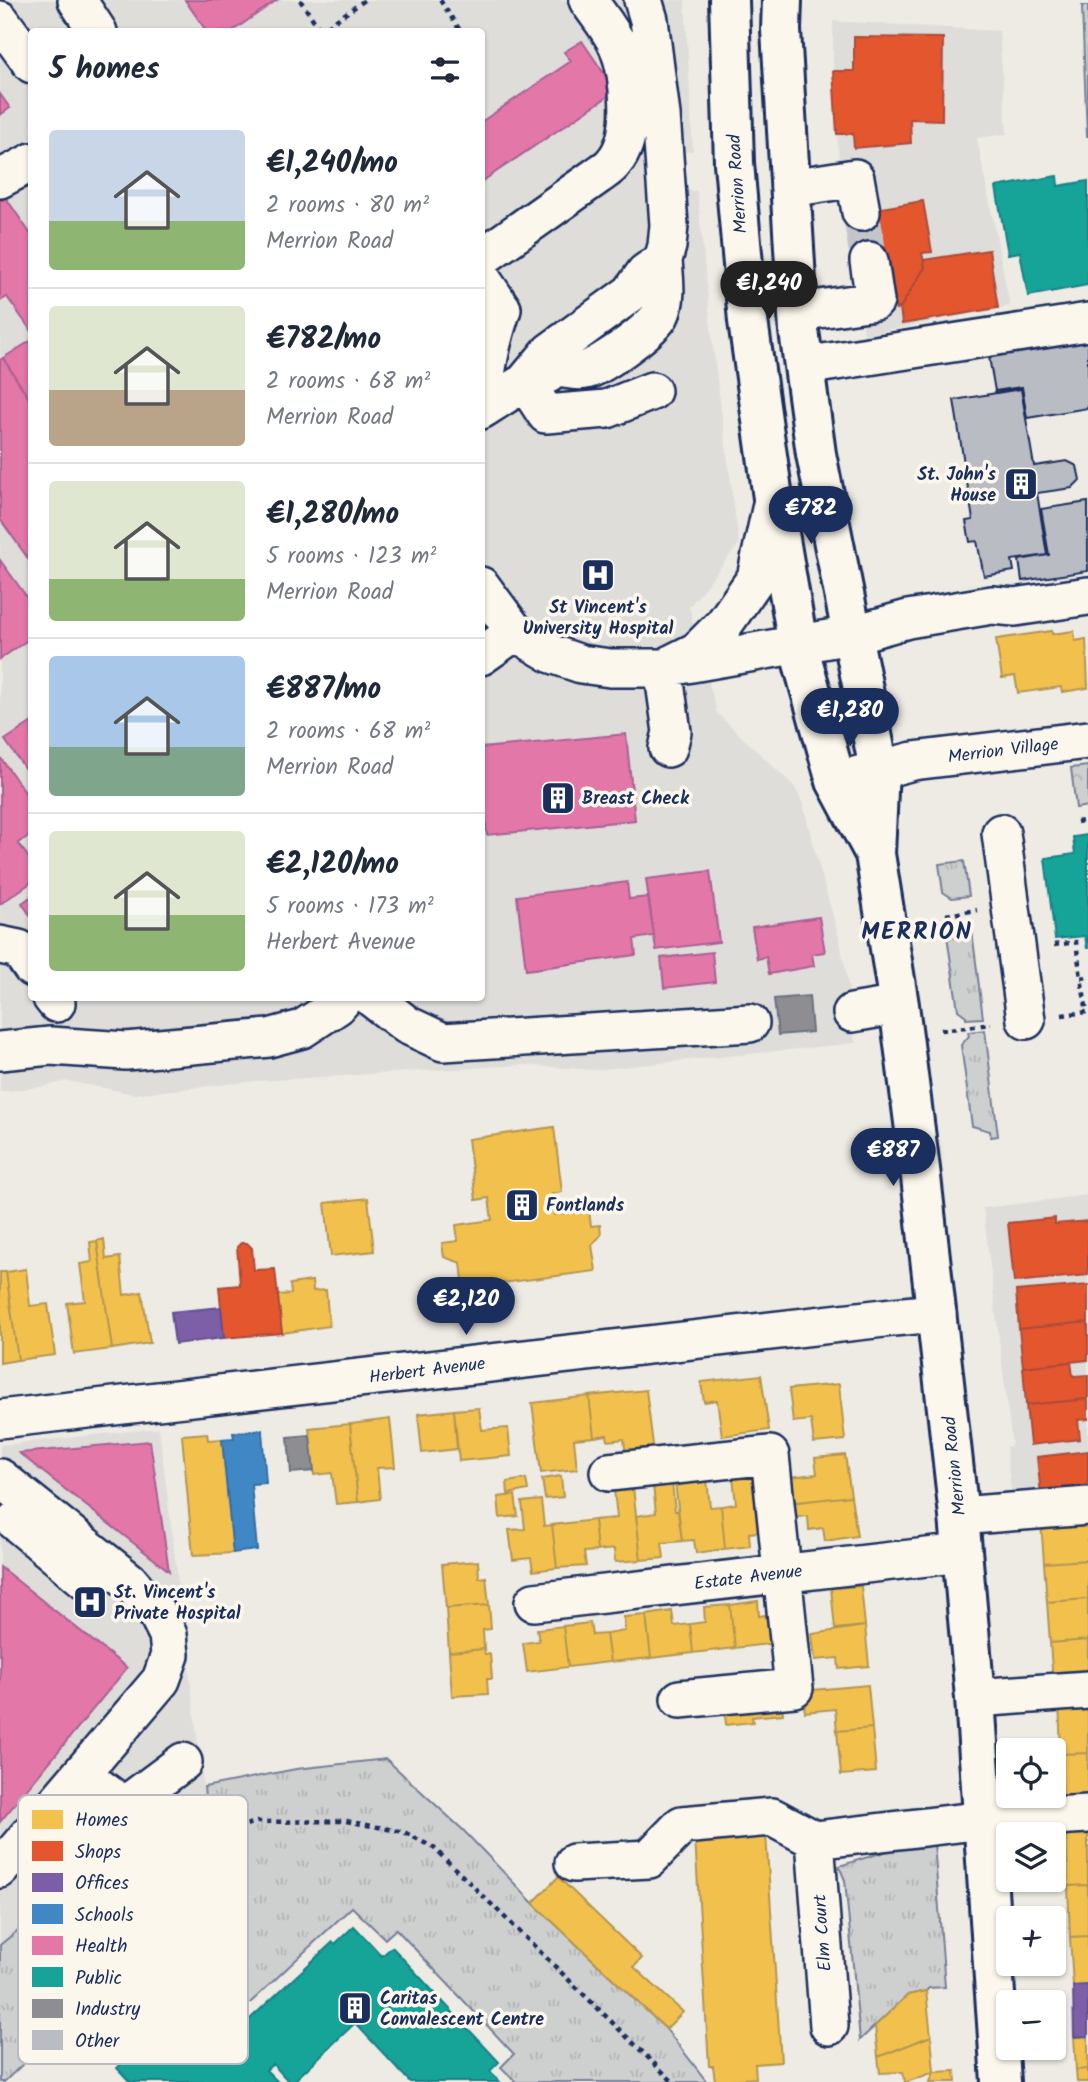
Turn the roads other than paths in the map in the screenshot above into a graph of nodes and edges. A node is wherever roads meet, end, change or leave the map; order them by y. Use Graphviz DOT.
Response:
graph roads {
  1 [pos="77,0"];
  2 [pos="588,0"];
  3 [pos="643,0"];
  4 [pos="729,0"];
  5 [pos="782,0"];
  6 [pos="0,20"];
  7 [pos="95,28"];
  8 [pos="28,58"];
  9 [pos="28,164"];
  10 [pos="0,179"];
  11 [pos="790,188"];
  12 [pos="861,212"];
  13 [pos="485,255"];
  14 [pos="869,261"];
  15 [pos="664,275"];
  16 [pos="485,284"];
  17 [pos="519,304"];
  18 [pos="798,312"];
  19 [pos="1088,322"];
  20 [pos="804,366"];
  21 [pos="485,382"];
  22 [pos="485,388"];
  23 [pos="508,399"];
  24 [pos="773,498"];
  25 [pos="485,591"];
  26 [pos="1088,597"];
  27 [pos="515,632"];
  28 [pos="851,635"];
  29 [pos="798,645"];
  30 [pos="485,653"];
  31 [pos="663,668"];
  32 [pos="1088,740"];
  33 [pos="668,748"];
  34 [pos="879,769"];
  35 [pos="836,781"];
  36 [pos="1001,833"];
  37 [pos="875,854"];
  38 [pos="0,945"];
  39 [pos="28,962"];
  40 [pos="341,1001"];
  41 [pos="376,1001"];
  42 [pos="852,1013"];
  43 [pos="901,1020"];
  44 [pos="1026,1020"];
  45 [pos="750,1023"];
  46 [pos="0,1051"];
  47 [pos="937,1313"];
  48 [pos="0,1419"];
  49 [pos="610,1472"];
  50 [pos="0,1478"];
  51 [pos="1088,1507"];
  52 [pos="0,1509"];
  53 [pos="961,1535"];
  54 [pos="781,1573"];
  55 [pos="89,1583"];
  56 [pos="534,1602"];
  57 [pos="1088,1690"];
  58 [pos="975,1698"];
  59 [pos="680,1699"];
  60 [pos="183,1762"];
  61 [pos="82,1775"];
  62 [pos="65,1795"];
  63 [pos="109,1795"];
  64 [pos="139,1795"];
  65 [pos="1088,1814"];
  66 [pos="984,1820"];
  67 [pos="815,1840"];
  68 [pos="18,1848"];
  69 [pos="574,1863"];
  70 [pos="0,1869"];
  71 [pos="829,2026"];
  72 [pos="1001,2082"];
  1 -- 7 [label="street"];
  2 -- 13 [label="street"];
  3 -- 15 [label="street"];
  4 -- 24 [label="main road, Merrion Road"];
  5 -- 11 [label="main road, Merrion Road"];
  6 -- 8 [label="street"];
  9 -- 10 [label="street"];
  11 -- 12 [label="street"];
  11 -- 18 [label="main road, Merrion Road"];
  14 -- 18 [label="street"];
  15 -- 23 [label="street"];
  15 -- 23 [label="street"];
  16 -- 21 [label="street"];
  17 -- 23 [label="street"];
  18 -- 20 [label="main road, Merrion Road"];
  19 -- 20 [label="street"];
  20 -- 28 [label="main road, Merrion Road"];
  22 -- 23 [label="street"];
  24 -- 29 [label="main road, Merrion Road"];
  24 -- 31 [label="street"];
  25 -- 27 [label="street"];
  26 -- 28 [label="street"];
  27 -- 30 [label="street"];
  27 -- 31 [label="street"];
  28 -- 29 [label="street"];
  28 -- 34 [label="main road, Merrion Road"];
  29 -- 31 [label="street"];
  29 -- 35 [label="main road, Merrion Road"];
  31 -- 33 [label="street"];
  32 -- 34 [label="street, Merrion Village"];
  34 -- 35 [label="street, Merrion Village"];
  34 -- 37 [label="main road, Merrion Road"];
  35 -- 37 [label="main road, Merrion Road"];
  36 -- 44 [label="street"];
  37 -- 43 [label="main road, Merrion Road"];
  38 -- 39 [label="street"];
  40 -- 46 [label="street"];
  41 -- 45 [label="street"];
  42 -- 43 [label="street"];
  43 -- 47 [label="main road, Merrion Road"];
  47 -- 48 [label="street, Herbert Avenue"];
  47 -- 53 [label="main road, Merrion Road"];
  49 -- 54 [label="street"];
  50 -- 61 [label="street"];
  51 -- 53 [label="street, Estate Avenue"];
  52 -- 55 [label="street"];
  53 -- 54 [label="street, Estate Avenue"];
  53 -- 58 [label="main road, Merrion Road"];
  54 -- 56 [label="street, Estate Avenue"];
  54 -- 59 [label="street"];
  57 -- 58 [label="street"];
  58 -- 66 [label="main road, Merrion Road"];
  60 -- 64 [label="street"];
  61 -- 62 [label="street"];
  61 -- 63 [label="street"];
  65 -- 66 [label="street"];
  66 -- 67 [label="street"];
  66 -- 72 [label="main road, Merrion Road"];
  67 -- 69 [label="street"];
  67 -- 71 [label="street, Elm Court"];
  68 -- 70 [label="street"];
}
